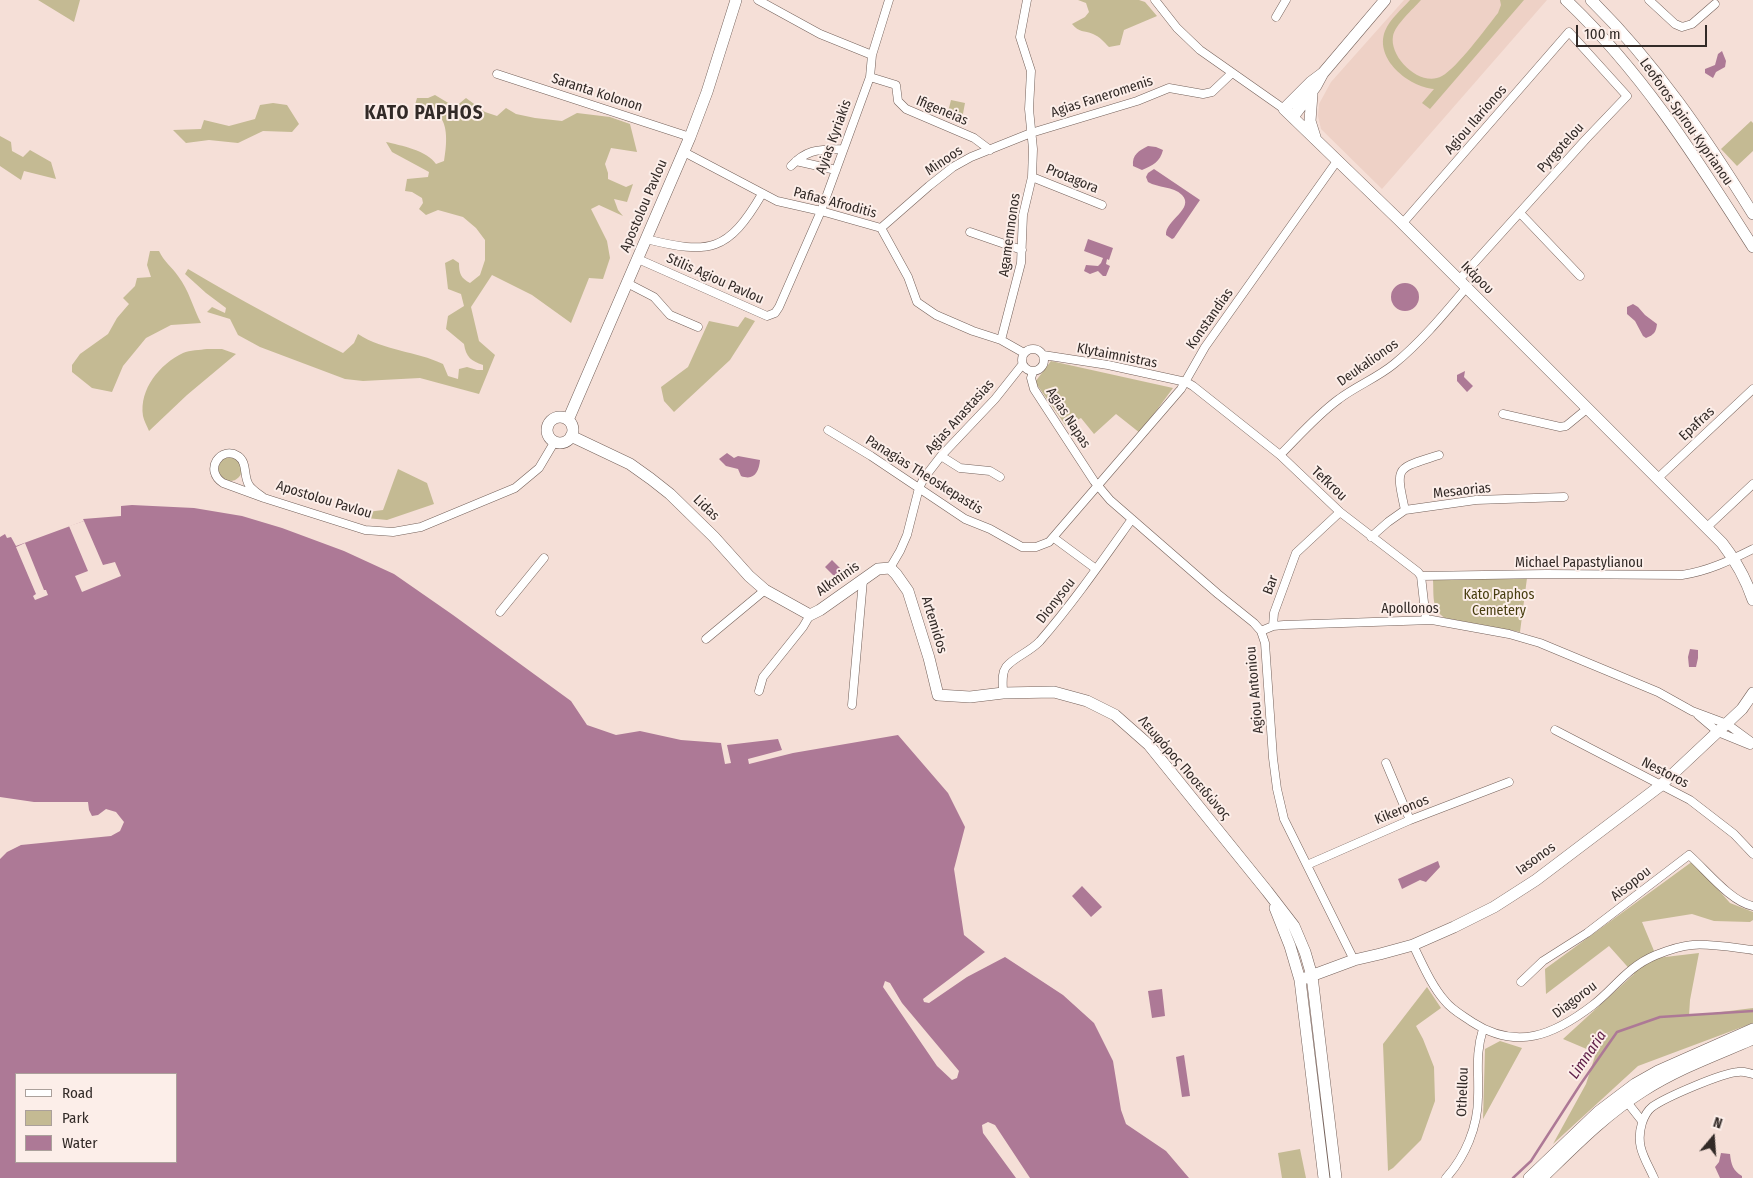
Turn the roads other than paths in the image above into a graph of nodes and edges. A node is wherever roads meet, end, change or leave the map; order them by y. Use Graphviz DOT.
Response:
graph roads {
  1 [pos="736,0"];
  2 [pos="758,0"];
  3 [pos="889,0"];
  4 [pos="1027,0"];
  5 [pos="1155,0"];
  6 [pos="1286,0"];
  7 [pos="1385,0"];
  8 [pos="1566,0"];
  9 [pos="1649,0"];
  10 [pos="1593,1"];
  11 [pos="1715,4"];
  12 [pos="1276,17"];
  13 [pos="1570,32"];
  14 [pos="872,56"];
  15 [pos="1232,73"];
  16 [pos="1323,73"];
  17 [pos="497,74"];
  18 [pos="870,77"];
  19 [pos="1312,92"];
  20 [pos="1284,109"];
  21 [pos="1293,117"];
  22 [pos="1031,133"];
  23 [pos="690,136"];
  24 [pos="1316,139"];
  25 [pos="844,149"];
  26 [pos="990,150"];
  27 [pos="684,152"];
  28 [pos="1337,161"];
  29 [pos="836,170"];
  30 [pos="1032,176"];
  31 [pos="762,194"];
  32 [pos="1102,205"];
  33 [pos="821,211"];
  34 [pos="1520,213"];
  35 [pos="1753,214"];
  36 [pos="1402,224"];
  37 [pos="881,228"];
  38 [pos="970,232"];
  39 [pos="646,239"];
  40 [pos="1753,247"];
  41 [pos="1022,250"];
  42 [pos="638,259"];
  43 [pos="1580,276"];
  44 [pos="627,283"];
  45 [pos="1462,284"];
  46 [pos="779,307"];
  47 [pos="698,327"];
  48 [pos="1002,340"];
  49 [pos="1024,353"];
  50 [pos="1043,355"];
  51 [pos="1022,364"];
  52 [pos="1033,372"];
  53 [pos="1186,382"];
  54 [pos="1753,389"];
  55 [pos="1588,408"];
  56 [pos="1503,414"];
  57 [pos="568,420"];
  58 [pos="828,430"];
  59 [pos="571,436"];
  60 [pos="555,441"];
  61 [pos="1280,455"];
  62 [pos="941,456"];
  63 [pos="1439,456"];
  64 [pos="245,472"];
  65 [pos="1091,476"];
  66 [pos="1000,477"];
  67 [pos="1658,478"];
  68 [pos="228,484"];
  69 [pos="1753,484"];
  70 [pos="1098,486"];
  71 [pos="919,488"];
  72 [pos="1564,497"];
  73 [pos="264,498"];
  74 [pos="1405,510"];
  75 [pos="1340,512"];
  76 [pos="1132,519"];
  77 [pos="1706,528"];
  78 [pos="1371,537"];
  79 [pos="1054,538"];
  80 [pos="1753,549"];
  81 [pos="544,558"];
  82 [pos="1734,559"];
  83 [pos="890,568"];
  84 [pos="1096,569"];
  85 [pos="1421,576"];
  86 [pos="863,580"];
  87 [pos="765,590"];
  88 [pos="1753,600"];
  89 [pos="500,612"];
  90 [pos="810,615"];
  91 [pos="1426,620"];
  92 [pos="1273,626"];
  93 [pos="1262,631"];
  94 [pos="706,639"];
  95 [pos="759,691"];
  96 [pos="1003,693"];
  97 [pos="1753,693"];
  98 [pos="938,695"];
  99 [pos="852,705"];
  100 [pos="1692,711"];
  101 [pos="1727,724"];
  102 [pos="1555,730"];
  103 [pos="1718,732"];
  104 [pos="1753,745"];
  105 [pos="1386,762"];
  106 [pos="1508,782"];
  107 [pos="1660,786"];
  108 [pos="1410,820"];
  109 [pos="1753,854"];
  110 [pos="1307,865"];
  111 [pos="1267,891"];
  112 [pos="1753,906"];
  113 [pos="1413,944"];
  114 [pos="1753,950"];
  115 [pos="1354,960"];
  116 [pos="1311,972"];
  117 [pos="1299,976"];
  118 [pos="1521,982"];
  119 [pos="1483,1029"];
  120 [pos="1753,1029"];
  121 [pos="1753,1039"];
  122 [pos="1753,1074"];
  123 [pos="1626,1102"];
  124 [pos="1642,1121"];
  125 [pos="1324,1178"];
  126 [pos="1336,1178"];
  127 [pos="1446,1178"];
  128 [pos="1529,1178"];
  129 [pos="1542,1178"];
  130 [pos="1654,1178"];
  1 -- 23 [label="main road, Apostolou Pavlou"];
  2 -- 14 [label="street"];
  3 -- 14 [label="street, Ayias Kyriakis"];
  4 -- 22 [label="street, Agamemnonos"];
  5 -- 15 [label="street, Ικάρου"];
  6 -- 12 [label="street"];
  7 -- 16 [label="main road"];
  8 -- 40 [label="main road, Leoforos Spirou Kyprianou"];
  9 -- 11 [label="street"];
  10 -- 35 [label="main road, Leoforos Spirou Kyprianou"];
  13 -- 34 [label="street, Pyrgotelou"];
  13 -- 36 [label="street, Agiou Ilarionos"];
  14 -- 18 [label="street, Ayias Kyriakis"];
  15 -- 20 [label="street, Ικάρου"];
  15 -- 22 [label="street, Agias Faneromenis"];
  16 -- 19 [label="main road"];
  16 -- 20 [label="main road"];
  17 -- 23 [label="street, Saranta Kolonon"];
  18 -- 25 [label="street, Ayias Kyriakis"];
  18 -- 26 [label="street, Ifigeneias"];
  19 -- 21 [label="main road"];
  19 -- 24 [label="main road"];
  20 -- 21 [label="main road, Ικάρου"];
  21 -- 24 [label="main road, Ικάρου"];
  22 -- 26 [label="street, Minoos"];
  22 -- 30 [label="street, Agamemnonos"];
  23 -- 27 [label="main road, Apostolou Pavlou"];
  24 -- 28 [label="main road, Ικάρου"];
  25 -- 29 [label="street, Ayias Kyriakis"];
  25 -- 29 [label="street"];
  26 -- 37 [label="street, Minoos"];
  27 -- 31 [label="street, Pafias Afroditis"];
  27 -- 39 [label="main road, Apostolou Pavlou"];
  28 -- 36 [label="main road, Ικάρου"];
  28 -- 53 [label="street, Konstandias"];
  29 -- 33 [label="street, Ayias Kyriakis"];
  30 -- 32 [label="street, Protagora"];
  30 -- 41 [label="street, Agamemnonos"];
  31 -- 33 [label="street, Pafias Afroditis"];
  31 -- 39 [label="street"];
  33 -- 37 [label="street, Pafias Afroditis"];
  33 -- 46 [label="street, Ayias Kyriakis"];
  34 -- 43 [label="street"];
  34 -- 45 [label="street, Pyrgotelou"];
  36 -- 45 [label="main road, Ικάρου"];
  37 -- 48 [label="street, Pafias Afroditis"];
  38 -- 41 [label="street"];
  39 -- 42 [label="main road, Apostolou Pavlou"];
  41 -- 48 [label="street, Agamemnonos"];
  42 -- 44 [label="main road, Apostolou Pavlou"];
  42 -- 46 [label="street, Stilis Agiou Pavlou"];
  44 -- 47 [label="street"];
  44 -- 57 [label="main road, Apostolou Pavlou"];
  45 -- 55 [label="main road, Ικάρου"];
  45 -- 61 [label="street, Deukalionos"];
  48 -- 49 [label="street, Pafias Afroditis"];
  49 -- 50 [label="street"];
  49 -- 51 [label="street"];
  50 -- 52 [label="street"];
  50 -- 53 [label="street, Klytaimnistras"];
  51 -- 52 [label="street"];
  51 -- 62 [label="street, Agias Anastasias"];
  52 -- 65 [label="street, Agias Napas"];
  53 -- 61 [label="street, Tefkrou"];
  53 -- 70 [label="street, Konstandias"];
  54 -- 67 [label="street, Epafras"];
  55 -- 56 [label="street"];
  55 -- 67 [label="main road, Ικάρου"];
  57 -- 59 [label="main road"];
  57 -- 60 [label="main road"];
  58 -- 71 [label="street, Panagias Theoskepastis"];
  59 -- 60 [label="main road"];
  59 -- 87 [label="main road, Lidas"];
  60 -- 73 [label="street, Apostolou Pavlou"];
  61 -- 75 [label="street, Tefkrou"];
  62 -- 66 [label="street"];
  62 -- 71 [label="street, Agias Anastasias"];
  63 -- 74 [label="street"];
  64 -- 68 [label="street"];
  64 -- 68 [label="street, Apostolou Pavlou"];
  64 -- 73 [label="street, Apostolou Pavlou"];
  65 -- 70 [label="street, Agiou Antoniou"];
  67 -- 77 [label="main road, Ικάρου"];
  68 -- 73 [label="street, Apostolou Pavlou"];
  69 -- 77 [label="street"];
  70 -- 76 [label="street, Agiou Antoniou"];
  70 -- 79 [label="street, Panagias Theoskepastis"];
  71 -- 79 [label="street, Panagias Theoskepastis"];
  71 -- 83 [label="street"];
  72 -- 74 [label="street, Mesaorias"];
  74 -- 78 [label="street, Mesaorias"];
  75 -- 78 [label="street, Tefkrou"];
  75 -- 92 [label="street, Bar"];
  76 -- 84 [label="street, Dionysou"];
  76 -- 93 [label="street, Agiou Antoniou"];
  77 -- 82 [label="main road, Ικάρου"];
  78 -- 85 [label="street, Tefkrou"];
  79 -- 84 [label="street"];
  80 -- 82 [label="street, Michael Papastylianou"];
  81 -- 89 [label="street"];
  82 -- 85 [label="street, Michael Papastylianou"];
  82 -- 88 [label="main road, Ικάρου"];
  83 -- 86 [label="main road, Alkminis"];
  83 -- 98 [label="main road, Artemidos"];
  84 -- 96 [label="street, Dionysou"];
  85 -- 91 [label="street"];
  86 -- 90 [label="main road, Alkminis"];
  86 -- 99 [label="street"];
  87 -- 90 [label="main road, Lidas"];
  87 -- 94 [label="street"];
  90 -- 95 [label="street, Alkminis"];
  91 -- 92 [label="street, Apollonos"];
  91 -- 100 [label="street, Apollonos"];
  92 -- 93 [label="street, Apollonos"];
  93 -- 110 [label="street, Agiou Antoniou"];
  96 -- 98 [label="main road, Λεωφόρος Ποσειδώνος"];
  96 -- 111 [label="main road, Λεωφόρος Ποσειδώνος"];
  97 -- 101 [label="main road"];
  100 -- 101 [label="street, Apollonos"];
  100 -- 103 [label="street, Apollonos"];
  101 -- 103 [label="main road, Iasonos"];
  101 -- 104 [label="street, Apollonos"];
  102 -- 107 [label="street, Nestoros"];
  103 -- 104 [label="street, Apollonos"];
  103 -- 107 [label="main road, Iasonos"];
  105 -- 108 [label="street"];
  106 -- 108 [label="street, Kikeronos"];
  107 -- 109 [label="street, Nestoros"];
  107 -- 113 [label="main road, Iasonos"];
  108 -- 110 [label="street, Kikeronos"];
  110 -- 115 [label="street, Agiou Antoniou"];
  111 -- 116 [label="main road, Λεωφόρος Ποσειδώνος"];
  111 -- 117 [label="main road, Λεωφόρος Ποσειδώνος"];
  112 -- 118 [label="street, Aisopou"];
  113 -- 115 [label="main road, Iasonos"];
  113 -- 119 [label="street, Diagorou"];
  114 -- 119 [label="street, Diagorou"];
  115 -- 116 [label="main road, Iasonos"];
  116 -- 117 [label="main road, Iasonos"];
  116 -- 126 [label="main road, Λεωφόρος Ποσειδώνος"];
  117 -- 125 [label="main road, Λεωφόρος Ποσειδώνος"];
  119 -- 127 [label="street, Othellou"];
  120 -- 128 [label="main road"];
  121 -- 123 [label="main road"];
  122 -- 124 [label="street"];
  123 -- 124 [label="street"];
  123 -- 129 [label="main road"];
  124 -- 130 [label="street"];
}
